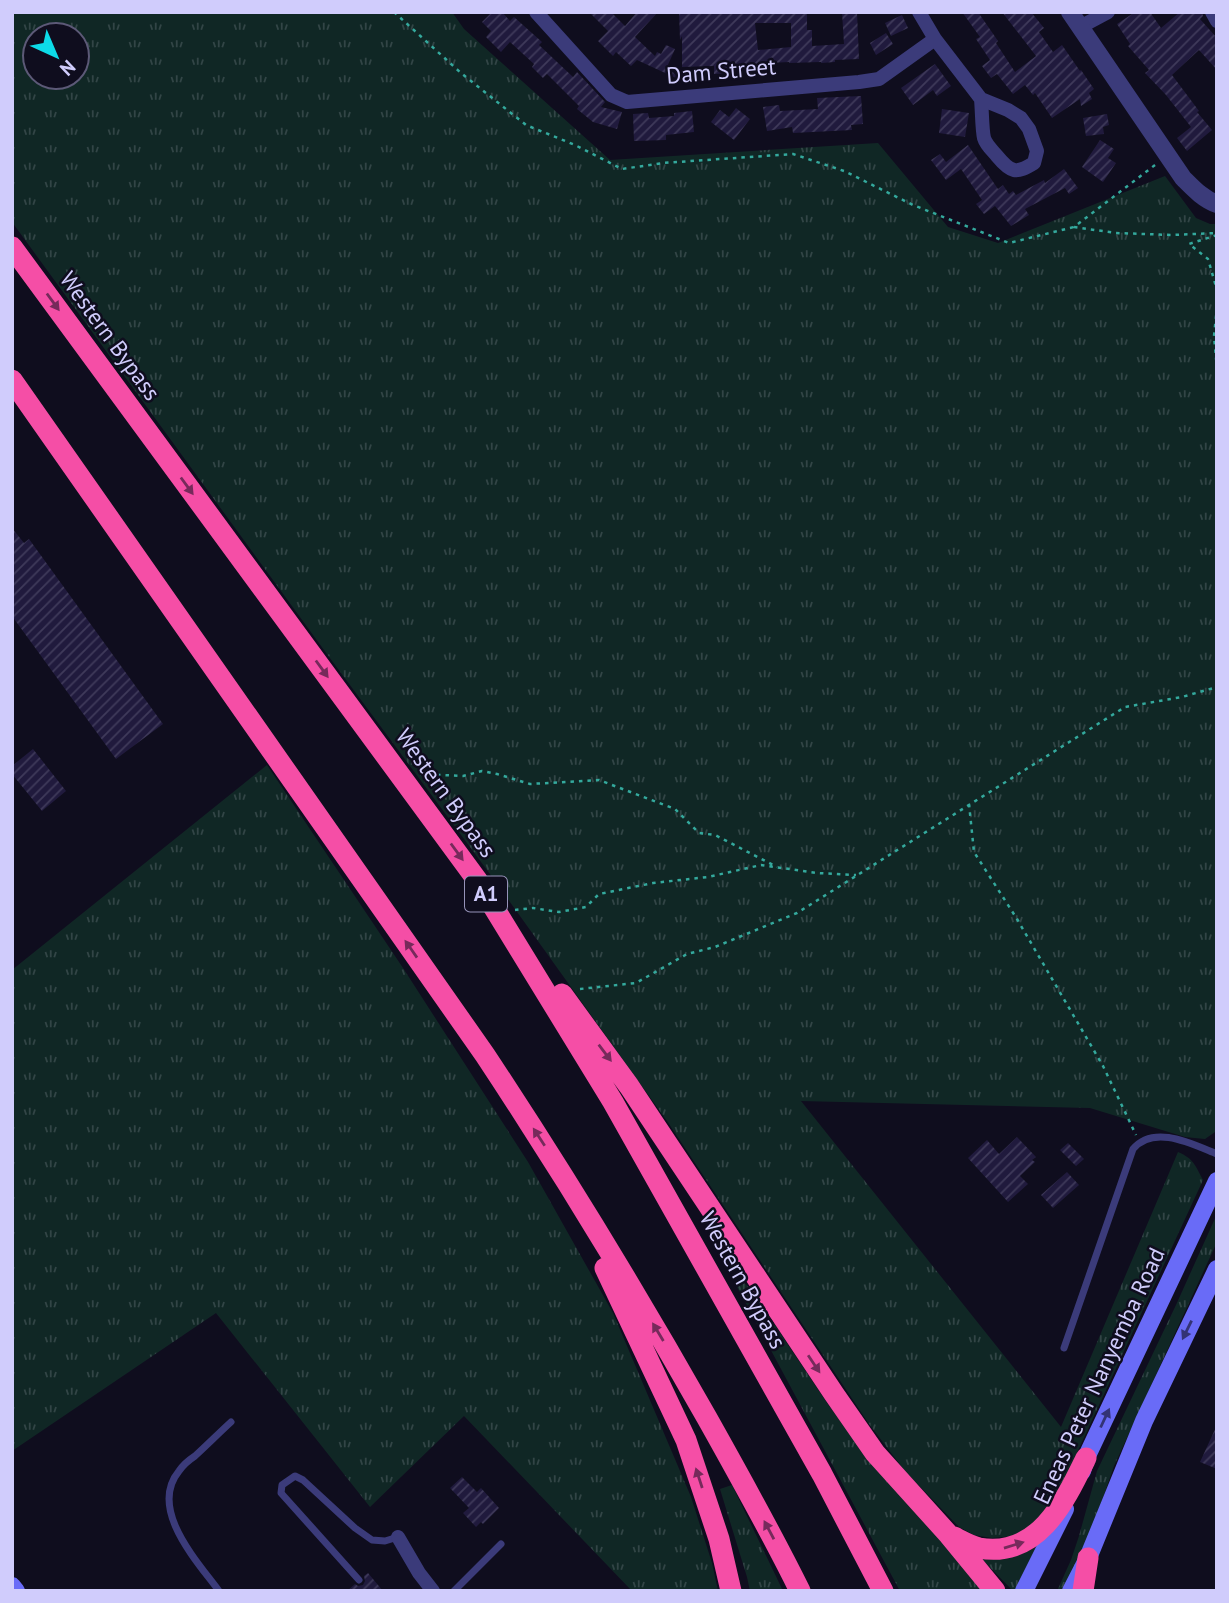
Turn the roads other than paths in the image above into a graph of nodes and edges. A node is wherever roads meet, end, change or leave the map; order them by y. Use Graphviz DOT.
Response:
graph roads {
  1 [pos="536,12"];
  2 [pos="919,12"];
  3 [pos="1070,12"];
  4 [pos="1108,12"];
  5 [pos="1212,12"];
  6 [pos="1217,20"];
  7 [pos="1080,27"];
  8 [pos="934,39"];
  9 [pos="981,99"];
  10 [pos="1215,204"];
  11 [pos="12,247"];
  12 [pos="12,380"];
  13 [pos="477,880"];
  14 [pos="1217,1154"];
  15 [pos="558,1166"];
  16 [pos="1217,1181"];
  17 [pos="1217,1269"];
  18 [pos="1064,1348"];
  19 [pos="231,1422"];
  20 [pos="1086,1458"];
  21 [pos="949,1535"];
  22 [pos="398,1536"];
  23 [pos="501,1544"];
  24 [pos="1088,1558"];
  25 [pos="359,1580"];
  26 [pos="12,1586"];
  27 [pos="16,1591"];
  28 [pos="219,1591"];
  29 [pos="433,1591"];
  30 [pos="454,1591"];
  31 [pos="731,1591"];
  32 [pos="800,1591"];
  33 [pos="883,1591"];
  34 [pos="995,1591"];
  35 [pos="1024,1591"];
  36 [pos="1071,1591"];
  37 [pos="1083,1591"];
  1 -- 8 [label="street, Dam Street"];
  2 -- 8 [label="street"];
  3 -- 7 [label="street"];
  4 -- 7 [label="street"];
  5 -- 6 [label="street"];
  7 -- 10 [label="street"];
  8 -- 9 [label="street"];
  9 -- 9 [label="street"];
  11 -- 13 [label="highway, Western Bypass / A1, one-way"];
  15 -- 12 [label="highway, one-way"];
  13 -- 21 [label="highway, one-way"];
  13 -- 33 [label="highway, Western Bypass / A1"];
  14 -- 18 [label="lane"];
  31 -- 15 [label="highway, one-way"];
  32 -- 15 [label="highway, one-way"];
  20 -- 16 [label="main road, Eneas Peter Nanyemba Road, one-way"];
  17 -- 24 [label="main road, one-way"];
  19 -- 28 [label="lane"];
  21 -- 20 [label="highway, one-way"];
  20 -- 35 [label="main road, Eneas Peter Nanyemba Road"];
  21 -- 34 [label="highway"];
  22 -- 25 [label="lane"];
  22 -- 29 [label="street"];
  23 -- 30 [label="lane"];
  24 -- 36 [label="main road"];
  24 -- 37 [label="highway"];
  26 -- 27 [label="main road"];
}
